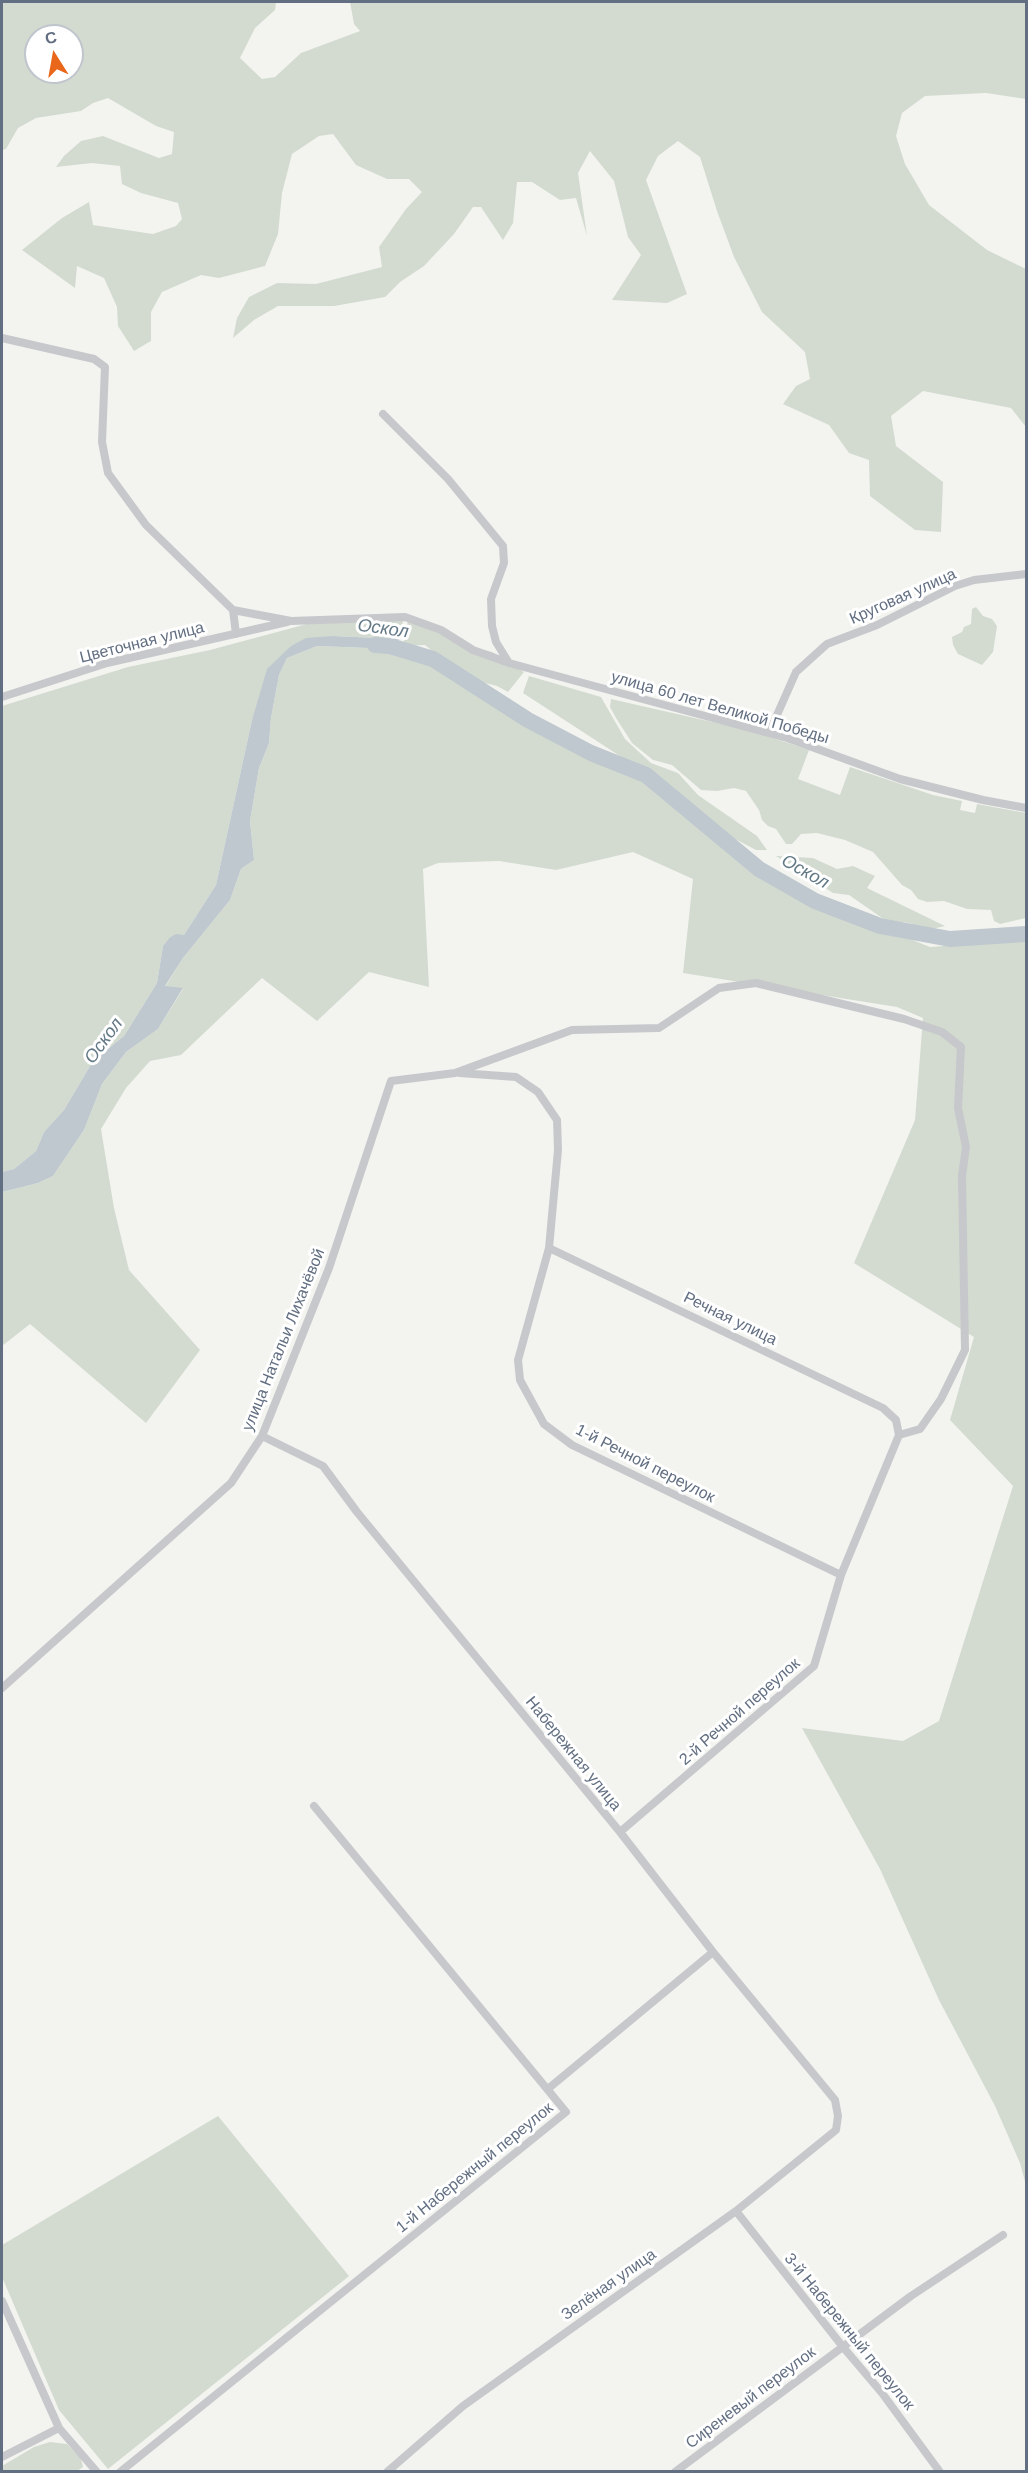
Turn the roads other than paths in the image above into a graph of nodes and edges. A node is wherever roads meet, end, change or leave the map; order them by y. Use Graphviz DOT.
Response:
graph roads {
  1 [pos="2,338"];
  2 [pos="383,414"];
  3 [pos="1026,574"];
  4 [pos="233,610"];
  5 [pos="291,621"];
  6 [pos="236,634"];
  7 [pos="509,663"];
  8 [pos="2,697"];
  9 [pos="768,733"];
  10 [pos="1026,808"];
  11 [pos="455,1073"];
  12 [pos="549,1248"];
  13 [pos="899,1435"];
  14 [pos="262,1436"];
  15 [pos="841,1575"];
  16 [pos="2,1688"];
  17 [pos="314,1806"];
  18 [pos="620,1832"];
  19 [pos="713,1952"];
  20 [pos="549,2088"];
  21 [pos="838,2116"];
  22 [pos="736,2211"];
  23 [pos="1003,2235"];
  24 [pos="2,2301"];
  25 [pos="843,2347"];
  26 [pos="59,2428"];
  27 [pos="2,2457"];
  28 [pos="97,2472"];
  29 [pos="120,2472"];
  30 [pos="387,2472"];
  31 [pos="675,2472"];
  32 [pos="940,2472"];
  1 -- 4 [label="street"];
  2 -- 7 [label="street"];
  3 -- 9 [label="street, Круговая улица"];
  4 -- 5 [label="street, улица 60 лет Великой Победы"];
  4 -- 6 [label="street"];
  5 -- 6 [label="street, Цветочная улица"];
  5 -- 7 [label="street, улица 60 лет Великой Победы"];
  6 -- 8 [label="street, Цветочная улица"];
  7 -- 9 [label="street, улица 60 лет Великой Победы"];
  9 -- 10 [label="street, улица 60 лет Великой Победы"];
  11 -- 12 [label="street, 1-й Речной переулок"];
  11 -- 13 [label="street"];
  11 -- 14 [label="street, улица Натальи Лихачёвой"];
  12 -- 13 [label="street, Речная улица"];
  12 -- 15 [label="street, 1-й Речной переулок"];
  13 -- 15 [label="street, 2-й Речной переулок"];
  14 -- 16 [label="street, улица Натальи Лихачёвой"];
  14 -- 18 [label="street, Набережная улица"];
  15 -- 18 [label="street, 2-й Речной переулок"];
  17 -- 20 [label="street, 1-й Набережный переулок"];
  18 -- 19 [label="street, Набережная улица"];
  19 -- 20 [label="street"];
  19 -- 21 [label="street, Набережная улица"];
  20 -- 29 [label="street, 1-й Набережный переулок"];
  21 -- 22 [label="street, Зелёная улица"];
  22 -- 25 [label="street, 3-й Набережный переулок"];
  22 -- 30 [label="street, Зелёная улица"];
  23 -- 25 [label="street, Сиреневый переулок"];
  24 -- 26 [label="street"];
  25 -- 31 [label="street, Сиреневый переулок"];
  25 -- 32 [label="street, 3-й Набережный переулок"];
  26 -- 27 [label="street"];
  26 -- 28 [label="street"];
}
